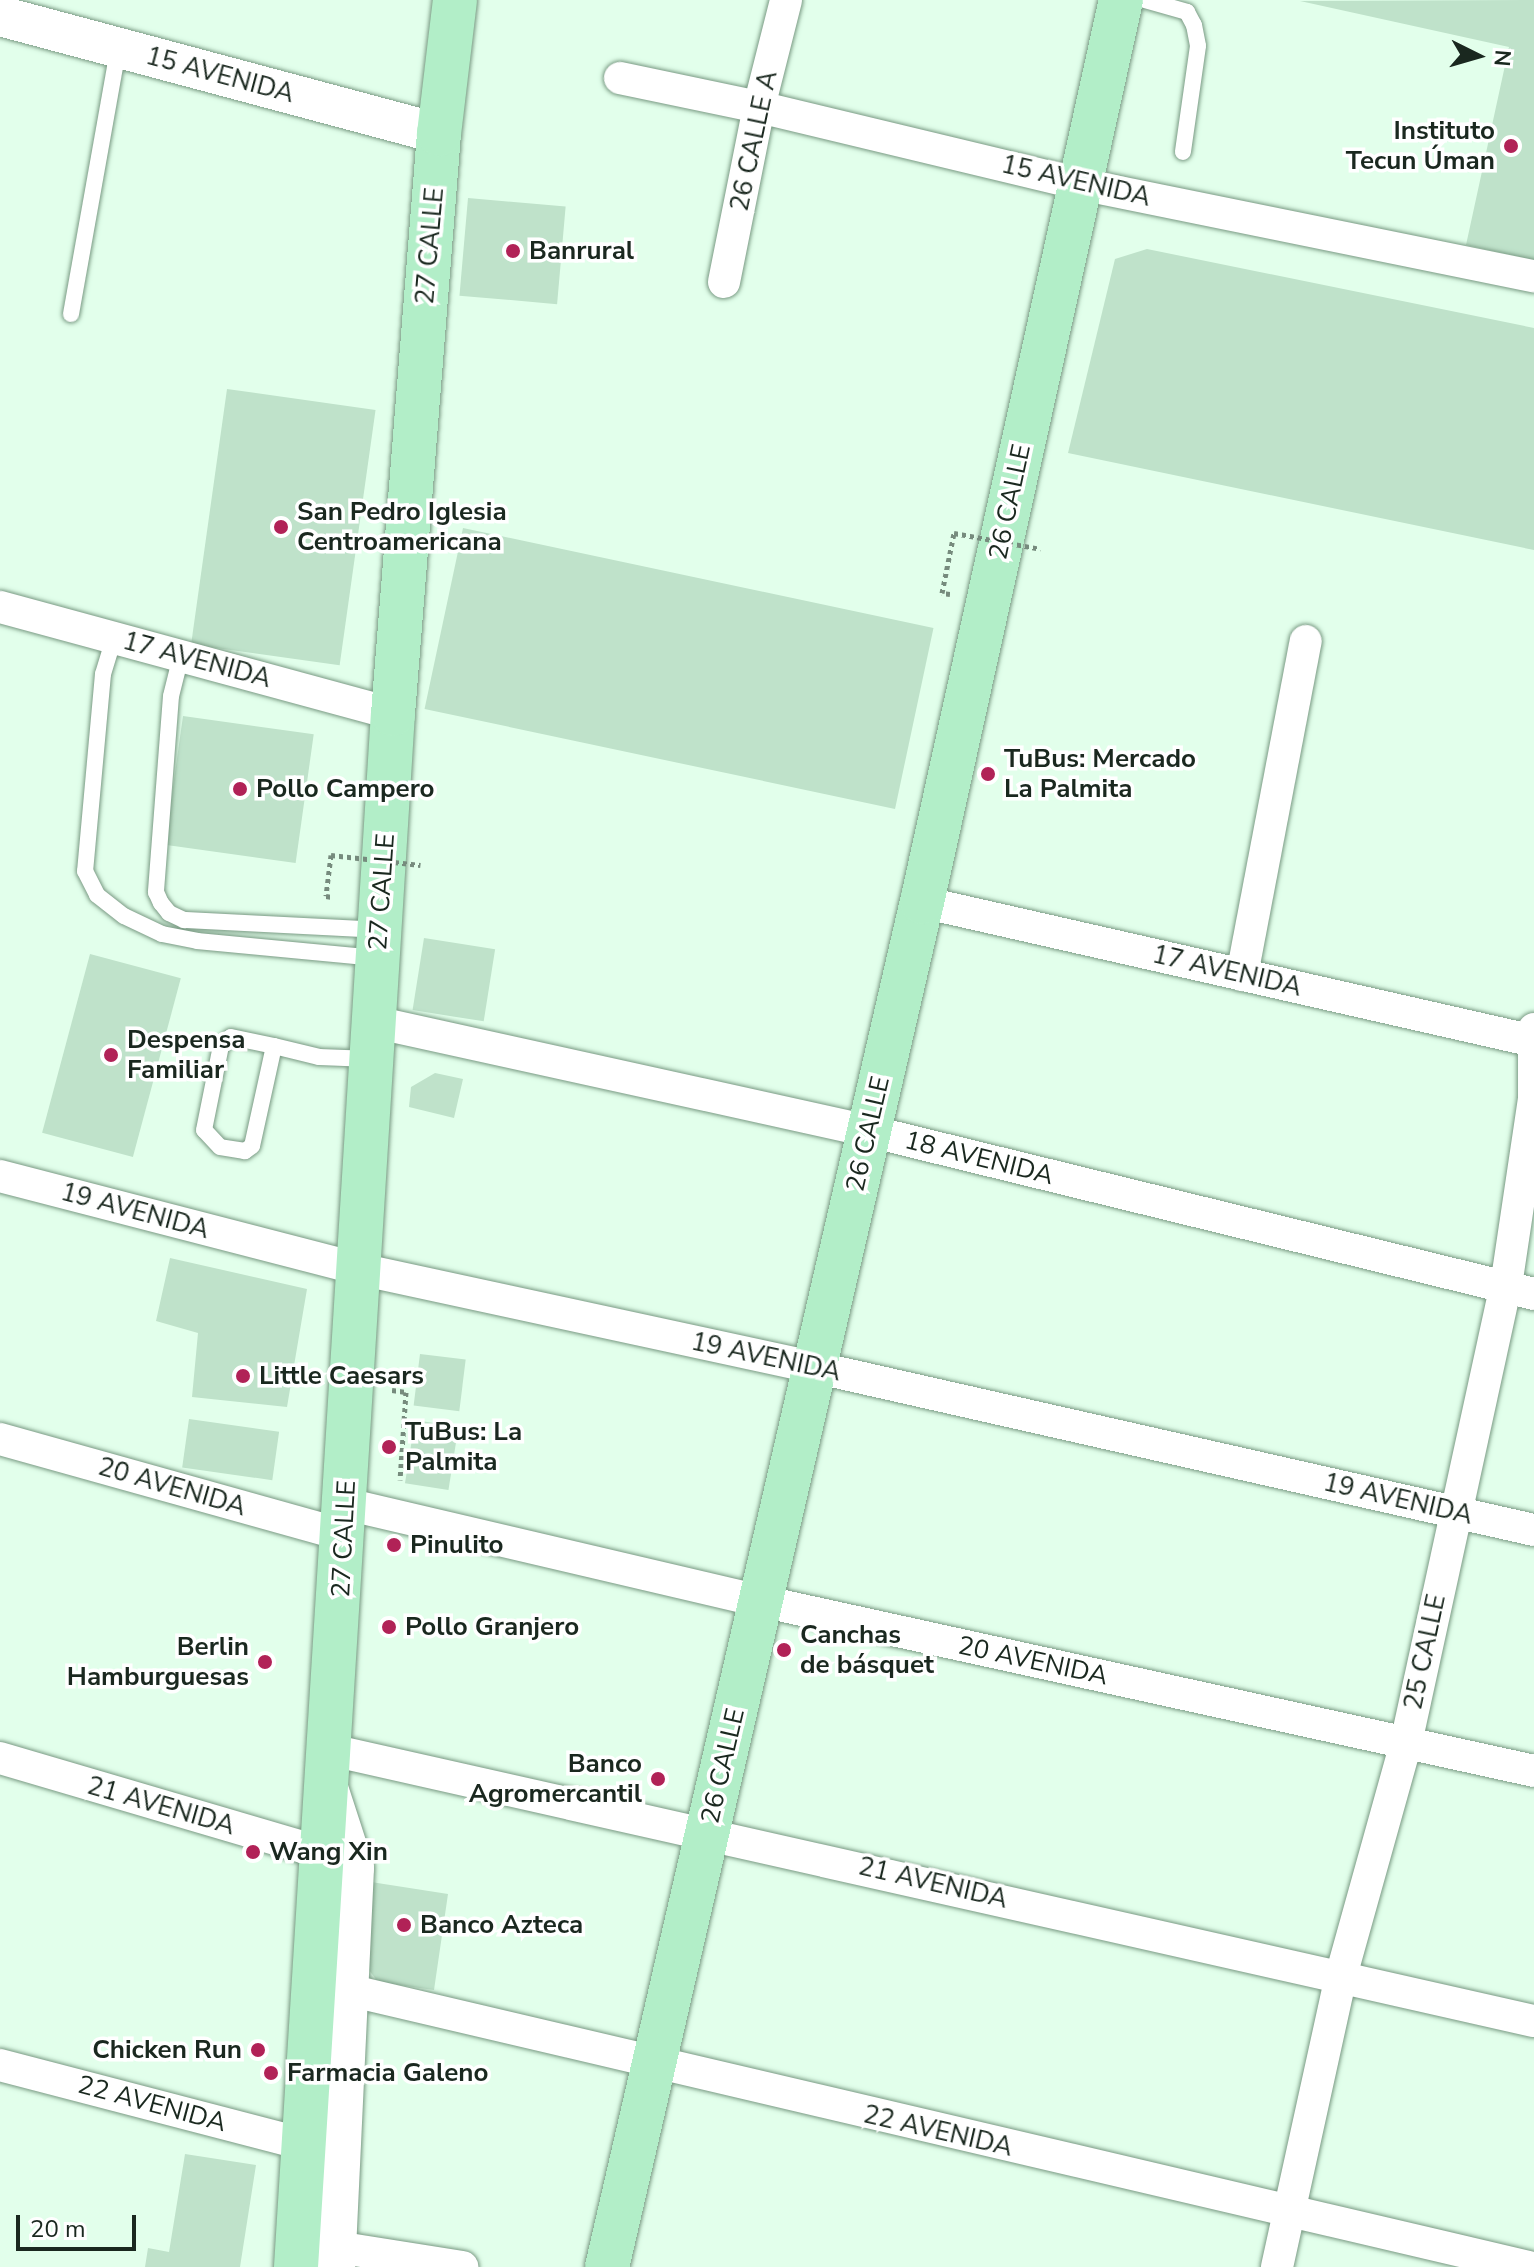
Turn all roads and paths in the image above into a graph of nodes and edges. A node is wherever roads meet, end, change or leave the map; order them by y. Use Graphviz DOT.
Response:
graph roads {
  1 [pos="455,0"];
  2 [pos="786,0"];
  3 [pos="1121,0"];
  4 [pos="1145,0"];
  5 [pos="0,16"];
  6 [pos="118,48"];
  7 [pos="620,78"];
  8 [pos="759,107"];
  9 [pos="439,134"];
  10 [pos="1183,152"];
  11 [pos="1080,184"];
  12 [pos="1534,276"];
  13 [pos="724,282"];
  14 [pos="71,314"];
  15 [pos="1041,549"];
  16 [pos="942,593"];
  17 [pos="0,607"];
  18 [pos="114,638"];
  19 [pos="1306,641"];
  20 [pos="181,656"];
  21 [pos="393,714"];
  22 [pos="420,865"];
  23 [pos="337,887"];
  24 [pos="922,902"];
  25 [pos="379,944"];
  26 [pos="1242,975"];
  27 [pos="1534,1029"];
  28 [pos="373,1040"];
  29 [pos="1534,1041"];
  30 [pos="274,1046"];
  31 [pos="869,1131"];
  32 [pos="0,1176"];
  33 [pos="359,1269"];
  34 [pos="1520,1290"];
  35 [pos="814,1367"];
  36 [pos="387,1390"];
  37 [pos="0,1439"];
  38 [pos="1455,1511"];
  39 [pos="397,1516"];
  40 [pos="345,1520"];
  41 [pos="1534,1530"];
  42 [pos="761,1601"];
  43 [pos="1406,1743"];
  44 [pos="0,1758"];
  45 [pos="329,1768"];
  46 [pos="1534,1771"];
  47 [pos="708,1832"];
  48 [pos="323,1853"];
  49 [pos="1341,1976"];
  50 [pos="348,1990"];
  51 [pos="1534,2021"];
  52 [pos="652,2064"];
  53 [pos="0,2065"];
  54 [pos="303,2144"];
  55 [pos="1289,2213"];
  56 [pos="336,2257"];
  57 [pos="296,2267"];
  58 [pos="462,2267"];
  59 [pos="607,2267"];
  60 [pos="1277,2267"];
  61 [pos="1529,2267"];
  1 -- 9 [label="main road, 27 CALLE"];
  2 -- 8 [label="street, 26 CALLE A"];
  3 -- 11 [label="main road, 26 CALLE"];
  4 -- 10 [label="lane"];
  5 -- 6 [label="street, 15 AVENIDA"];
  6 -- 9 [label="street, 15 AVENIDA"];
  6 -- 14 [label="lane"];
  7 -- 8 [label="street, 15 AVENIDA"];
  8 -- 11 [label="street, 15 AVENIDA"];
  8 -- 13 [label="street, 26 CALLE A"];
  9 -- 21 [label="main road, 27 CALLE"];
  11 -- 12 [label="street, 15 AVENIDA"];
  11 -- 24 [label="main road, 26 CALLE"];
  15 -- 16 [label="path, bridge"];
  17 -- 18 [label="street, 17 AVENIDA"];
  18 -- 20 [label="street, 17 AVENIDA"];
  18 -- 25 [label="lane"];
  19 -- 26 [label="street"];
  20 -- 21 [label="street, 17 AVENIDA"];
  20 -- 25 [label="lane"];
  21 -- 25 [label="main road, 27 CALLE"];
  22 -- 23 [label="path, bridge"];
  24 -- 26 [label="street, 17 AVENIDA"];
  24 -- 31 [label="main road, 26 CALLE"];
  25 -- 28 [label="main road, 27 CALLE"];
  26 -- 29 [label="street, 17 AVENIDA"];
  27 -- 29 [label="street, 25 CALLE"];
  28 -- 30 [label="lane"];
  28 -- 31 [label="street, 18 AVENIDA"];
  28 -- 33 [label="main road, 27 CALLE"];
  29 -- 34 [label="street, 25 CALLE"];
  30 -- 30 [label="lane"];
  31 -- 34 [label="street, 18 AVENIDA"];
  31 -- 35 [label="main road, 26 CALLE"];
  32 -- 33 [label="street, 19 AVENIDA"];
  33 -- 35 [label="street, 19 AVENIDA"];
  33 -- 40 [label="main road, 27 CALLE"];
  34 -- 38 [label="street, 25 CALLE"];
  35 -- 38 [label="street, 19 AVENIDA"];
  35 -- 42 [label="main road, 26 CALLE"];
  36 -- 39 [label="path"];
  37 -- 40 [label="street, 20 AVENIDA"];
  38 -- 41 [label="street, 19 AVENIDA"];
  38 -- 43 [label="street, 25 CALLE"];
  39 -- 40 [label="street, 20 AVENIDA"];
  39 -- 42 [label="street, 20 AVENIDA"];
  40 -- 45 [label="main road, 27 CALLE"];
  42 -- 43 [label="street, 20 AVENIDA"];
  42 -- 47 [label="main road, 26 CALLE"];
  43 -- 46 [label="street, 20 AVENIDA"];
  43 -- 49 [label="street, 25 CALLE"];
  44 -- 48 [label="street, 21 AVENIDA"];
  45 -- 47 [label="street, 21 AVENIDA"];
  45 -- 48 [label="main road, 27 CALLE"];
  45 -- 50 [label="street, 27 CALLE"];
  47 -- 49 [label="street, 21 AVENIDA"];
  47 -- 52 [label="main road, 26 CALLE"];
  48 -- 54 [label="main road, 27 CALLE"];
  49 -- 51 [label="street, 21 AVENIDA"];
  49 -- 55 [label="street, 25 CALLE"];
  50 -- 52 [label="street, 22 AVENIDA"];
  50 -- 56 [label="street, 27 CALLE"];
  52 -- 55 [label="street, 22 AVENIDA"];
  52 -- 59 [label="main road, 26 CALLE"];
  53 -- 54 [label="street, 22 AVENIDA"];
  54 -- 57 [label="main road, 27 CALLE"];
  55 -- 60 [label="street, 25 CALLE"];
  55 -- 61 [label="street, 22 AVENIDA"];
  56 -- 58 [label="street"];
}
